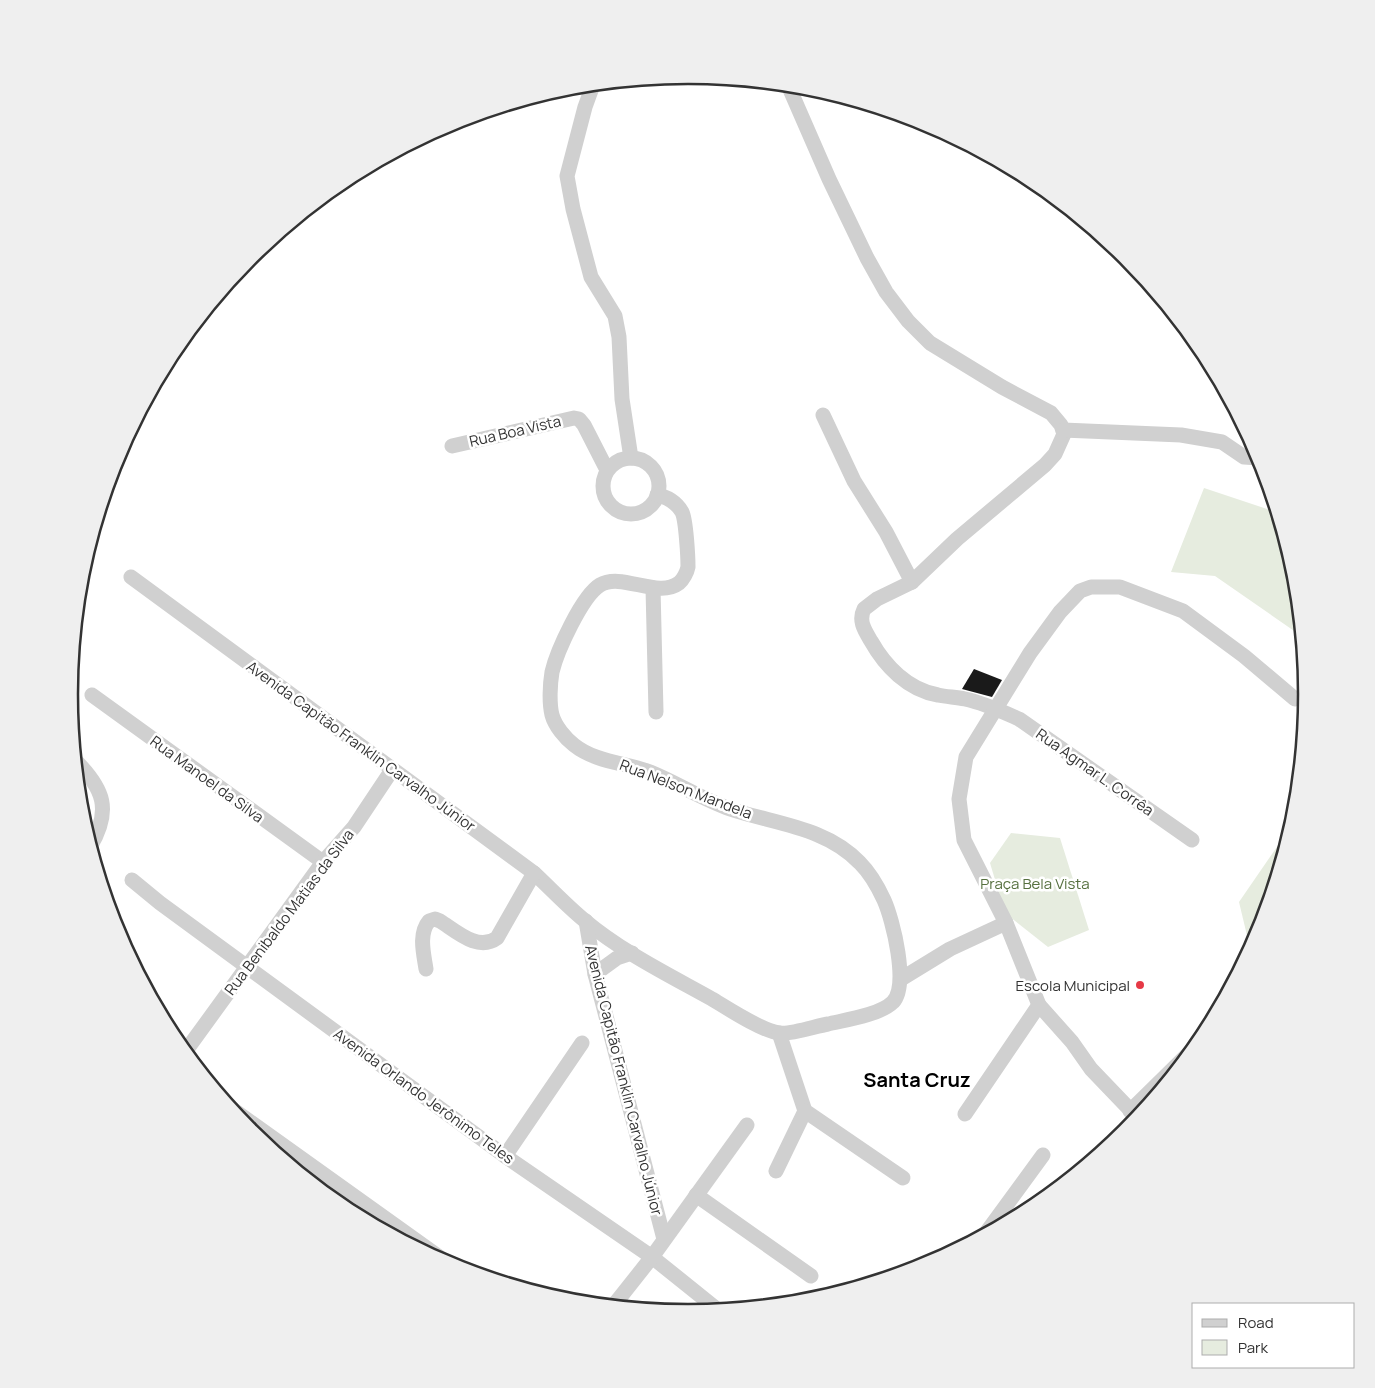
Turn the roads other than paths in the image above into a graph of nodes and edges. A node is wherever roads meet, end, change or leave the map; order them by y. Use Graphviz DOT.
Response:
graph roads {
  1 [pos="590,92"];
  2 [pos="792,93"];
  3 [pos="823,415"];
  4 [pos="1063,430"];
  5 [pos="452,446"];
  6 [pos="1249,457"];
  7 [pos="631,458"];
  8 [pos="607,470"];
  9 [pos="657,495"];
  10 [pos="131,577"];
  11 [pos="912,582"];
  12 [pos="653,588"];
  13 [pos="92,695"];
  14 [pos="1295,699"];
  15 [pos="997,709"];
  16 [pos="656,712"];
  17 [pos="83,769"];
  18 [pos="392,770"];
  19 [pos="95,838"];
  20 [pos="1192,840"];
  21 [pos="323,862"];
  22 [pos="534,873"];
  23 [pos="132,880"];
  24 [pos="586,921"];
  25 [pos="1006,923"];
  26 [pos="632,953"];
  27 [pos="246,966"];
  28 [pos="426,969"];
  29 [pos="595,974"];
  30 [pos="900,976"];
  31 [pos="1039,1005"];
  32 [pos="779,1033"];
  33 [pos="582,1042"];
  34 [pos="189,1046"];
  35 [pos="805,1111"];
  36 [pos="1131,1112"];
  37 [pos="965,1114"];
  38 [pos="747,1125"];
  39 [pos="259,1128"];
  40 [pos="1043,1155"];
  41 [pos="505,1156"];
  42 [pos="776,1171"];
  43 [pos="903,1178"];
  44 [pos="696,1194"];
  45 [pos="1005,1214"];
  46 [pos="414,1239"];
  47 [pos="664,1239"];
  48 [pos="652,1257"];
  49 [pos="811,1276"];
  50 [pos="619,1300"];
  51 [pos="710,1303"];
  1 -- 7 [label="street"];
  2 -- 4 [label="street"];
  3 -- 11 [label="street"];
  4 -- 6 [label="street"];
  4 -- 11 [label="street"];
  5 -- 8 [label="street, Rua Boa Vista"];
  7 -- 8 [label="street"];
  7 -- 9 [label="street"];
  8 -- 9 [label="street"];
  9 -- 12 [label="street, Rua Nelson Mandela"];
  10 -- 18 [label="street, Avenida Capitão Franklin Carvalho Júnior"];
  11 -- 15 [label="street, Rua Agmar L. Corrêa"];
  12 -- 16 [label="street"];
  12 -- 30 [label="street, Rua Nelson Mandela"];
  13 -- 21 [label="street, Rua Manoel da Silva"];
  14 -- 15 [label="street"];
  15 -- 20 [label="street, Rua Agmar L. Corrêa"];
  15 -- 25 [label="street"];
  17 -- 19 [label="street"];
  18 -- 21 [label="street, Rua Benibaldo Matias da Silva"];
  18 -- 22 [label="street, Avenida Capitão Franklin Carvalho Júnior"];
  21 -- 27 [label="street, Rua Benibaldo Matias da Silva"];
  22 -- 24 [label="street, Avenida Capitão Franklin Carvalho Júnior"];
  22 -- 28 [label="street"];
  23 -- 27 [label="street, Avenida Orlando Jerônimo Teles"];
  24 -- 26 [label="street, Avenida Capitão Franklin Carvalho Júnior"];
  24 -- 29 [label="street, Avenida Capitão Franklin Carvalho Júnior"];
  25 -- 30 [label="street"];
  25 -- 31 [label="street"];
  26 -- 29 [label="street"];
  26 -- 32 [label="street, Avenida Capitão Franklin Carvalho Júnior"];
  27 -- 34 [label="street, Rua Benibaldo Matias da Silva"];
  27 -- 41 [label="street, Avenida Orlando Jerônimo Teles"];
  29 -- 47 [label="street, Avenida Capitão Franklin Carvalho Júnior"];
  30 -- 32 [label="street"];
  31 -- 36 [label="street"];
  31 -- 37 [label="street"];
  32 -- 35 [label="street"];
  33 -- 41 [label="street"];
  35 -- 42 [label="street"];
  35 -- 43 [label="street"];
  38 -- 44 [label="street"];
  39 -- 46 [label="street"];
  40 -- 45 [label="street"];
  41 -- 48 [label="street, Avenida Orlando Jerônimo Teles"];
  44 -- 47 [label="street"];
  44 -- 49 [label="street"];
  47 -- 48 [label="street"];
  48 -- 50 [label="street"];
  48 -- 51 [label="street, Avenida Orlando Jerônimo Teles"];
}
